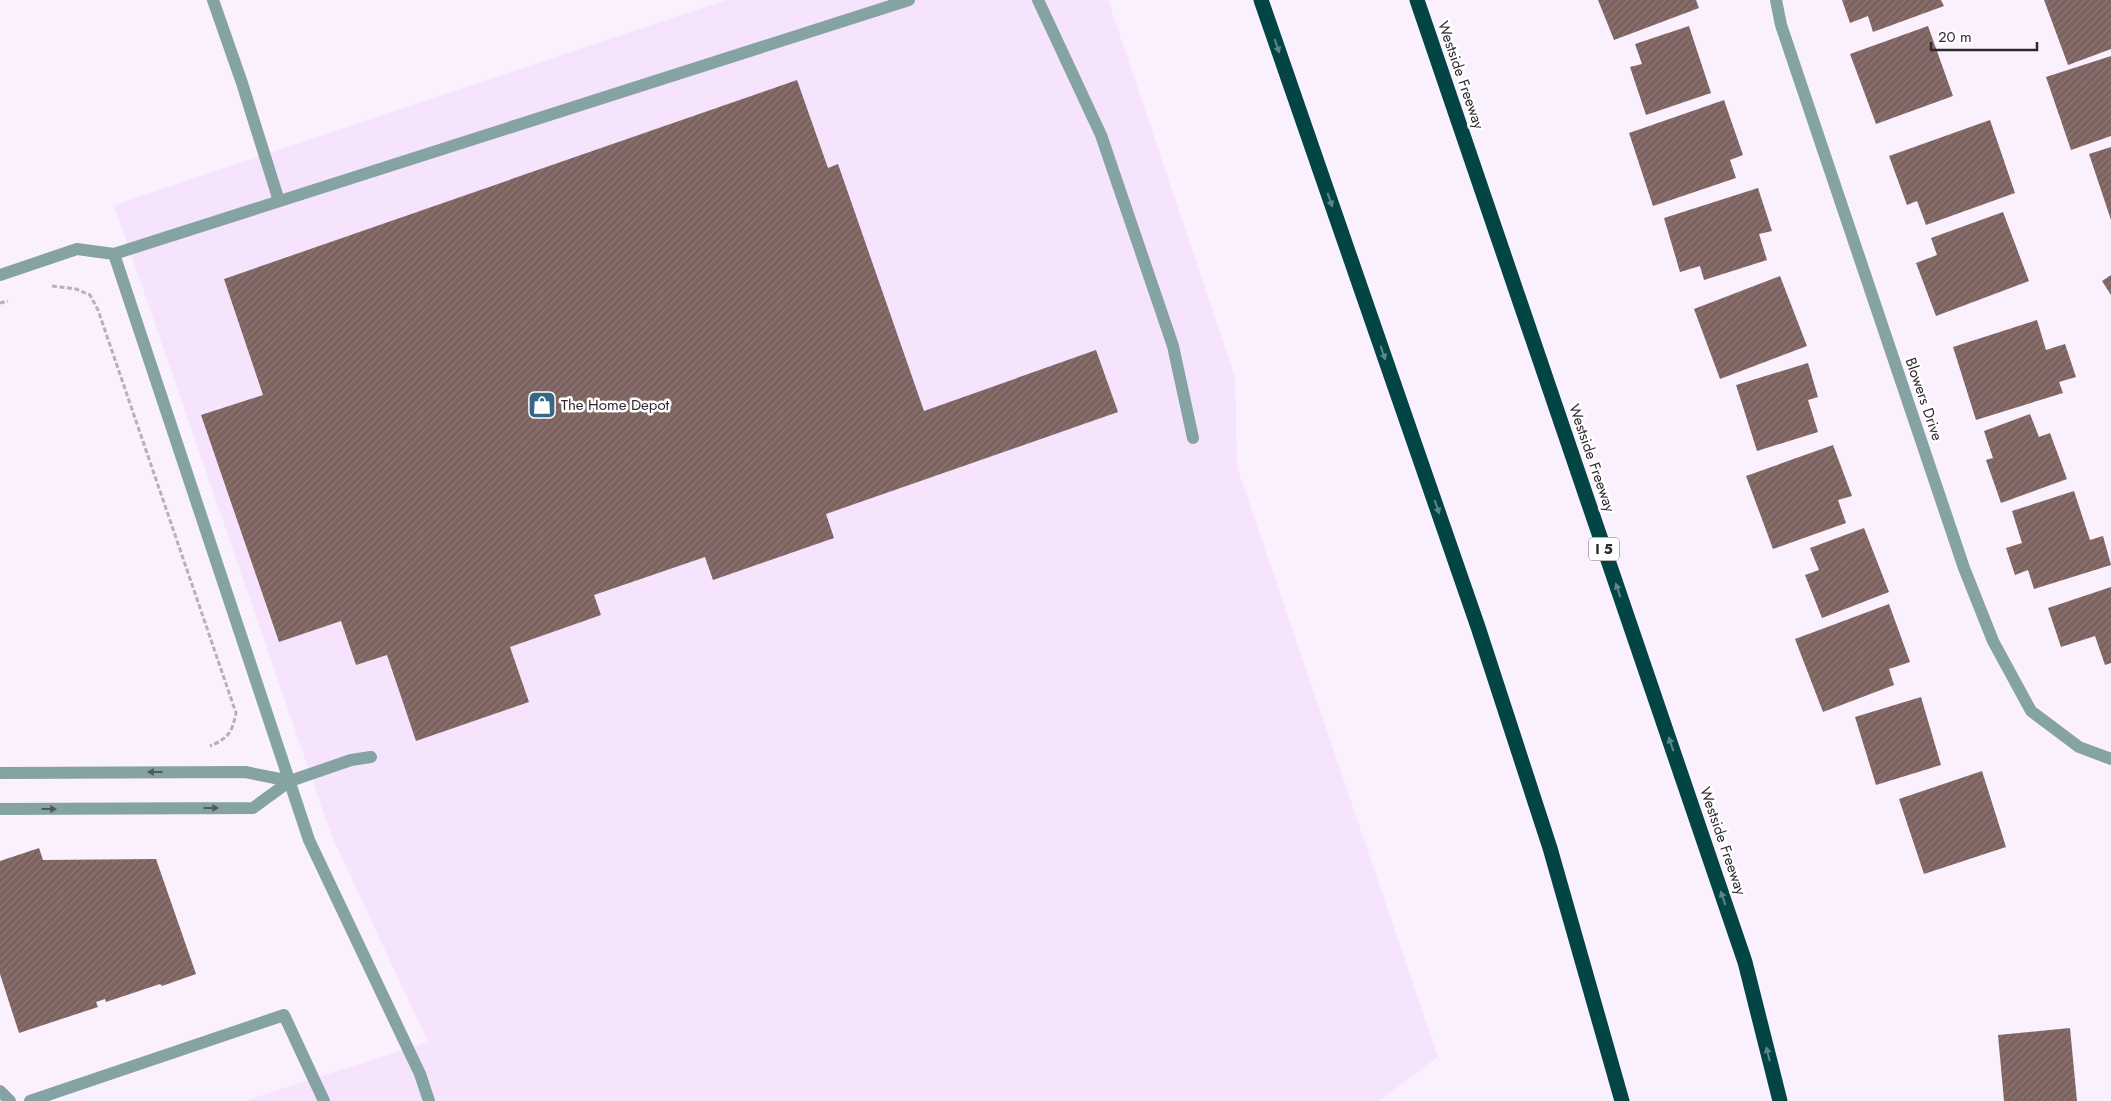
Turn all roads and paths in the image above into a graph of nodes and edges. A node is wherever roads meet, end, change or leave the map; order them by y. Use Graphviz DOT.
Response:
graph roads {
  1 [pos="213,0"];
  2 [pos="909,0"];
  3 [pos="1038,0"];
  4 [pos="1261,0"];
  5 [pos="1417,0"];
  6 [pos="1776,0"];
  7 [pos="279,201"];
  8 [pos="114,254"];
  9 [pos="0,275"];
  10 [pos="44,288"];
  11 [pos="9,300"];
  12 [pos="0,303"];
  13 [pos="1193,438"];
  14 [pos="205,748"];
  15 [pos="371,757"];
  16 [pos="2111,759"];
  17 [pos="0,772"];
  18 [pos="290,781"];
  19 [pos="0,809"];
  20 [pos="0,1091"];
  21 [pos="10,1101"];
  22 [pos="30,1101"];
  23 [pos="324,1101"];
  24 [pos="429,1101"];
  25 [pos="1622,1101"];
  26 [pos="1780,1101"];
  1 -- 7 [label="street"];
  2 -- 7 [label="street"];
  3 -- 13 [label="street"];
  4 -- 25 [label="highway, one-way"];
  26 -- 5 [label="highway, Westside Freeway / I 5, one-way"];
  6 -- 16 [label="street, Blowers Drive"];
  7 -- 8 [label="street"];
  8 -- 9 [label="street"];
  8 -- 18 [label="street"];
  10 -- 14 [label="path"];
  11 -- 12 [label="path"];
  15 -- 18 [label="street"];
  18 -- 17 [label="street, one-way"];
  19 -- 18 [label="street, one-way"];
  18 -- 24 [label="street"];
  20 -- 21 [label="street"];
  22 -- 23 [label="street"];
}
